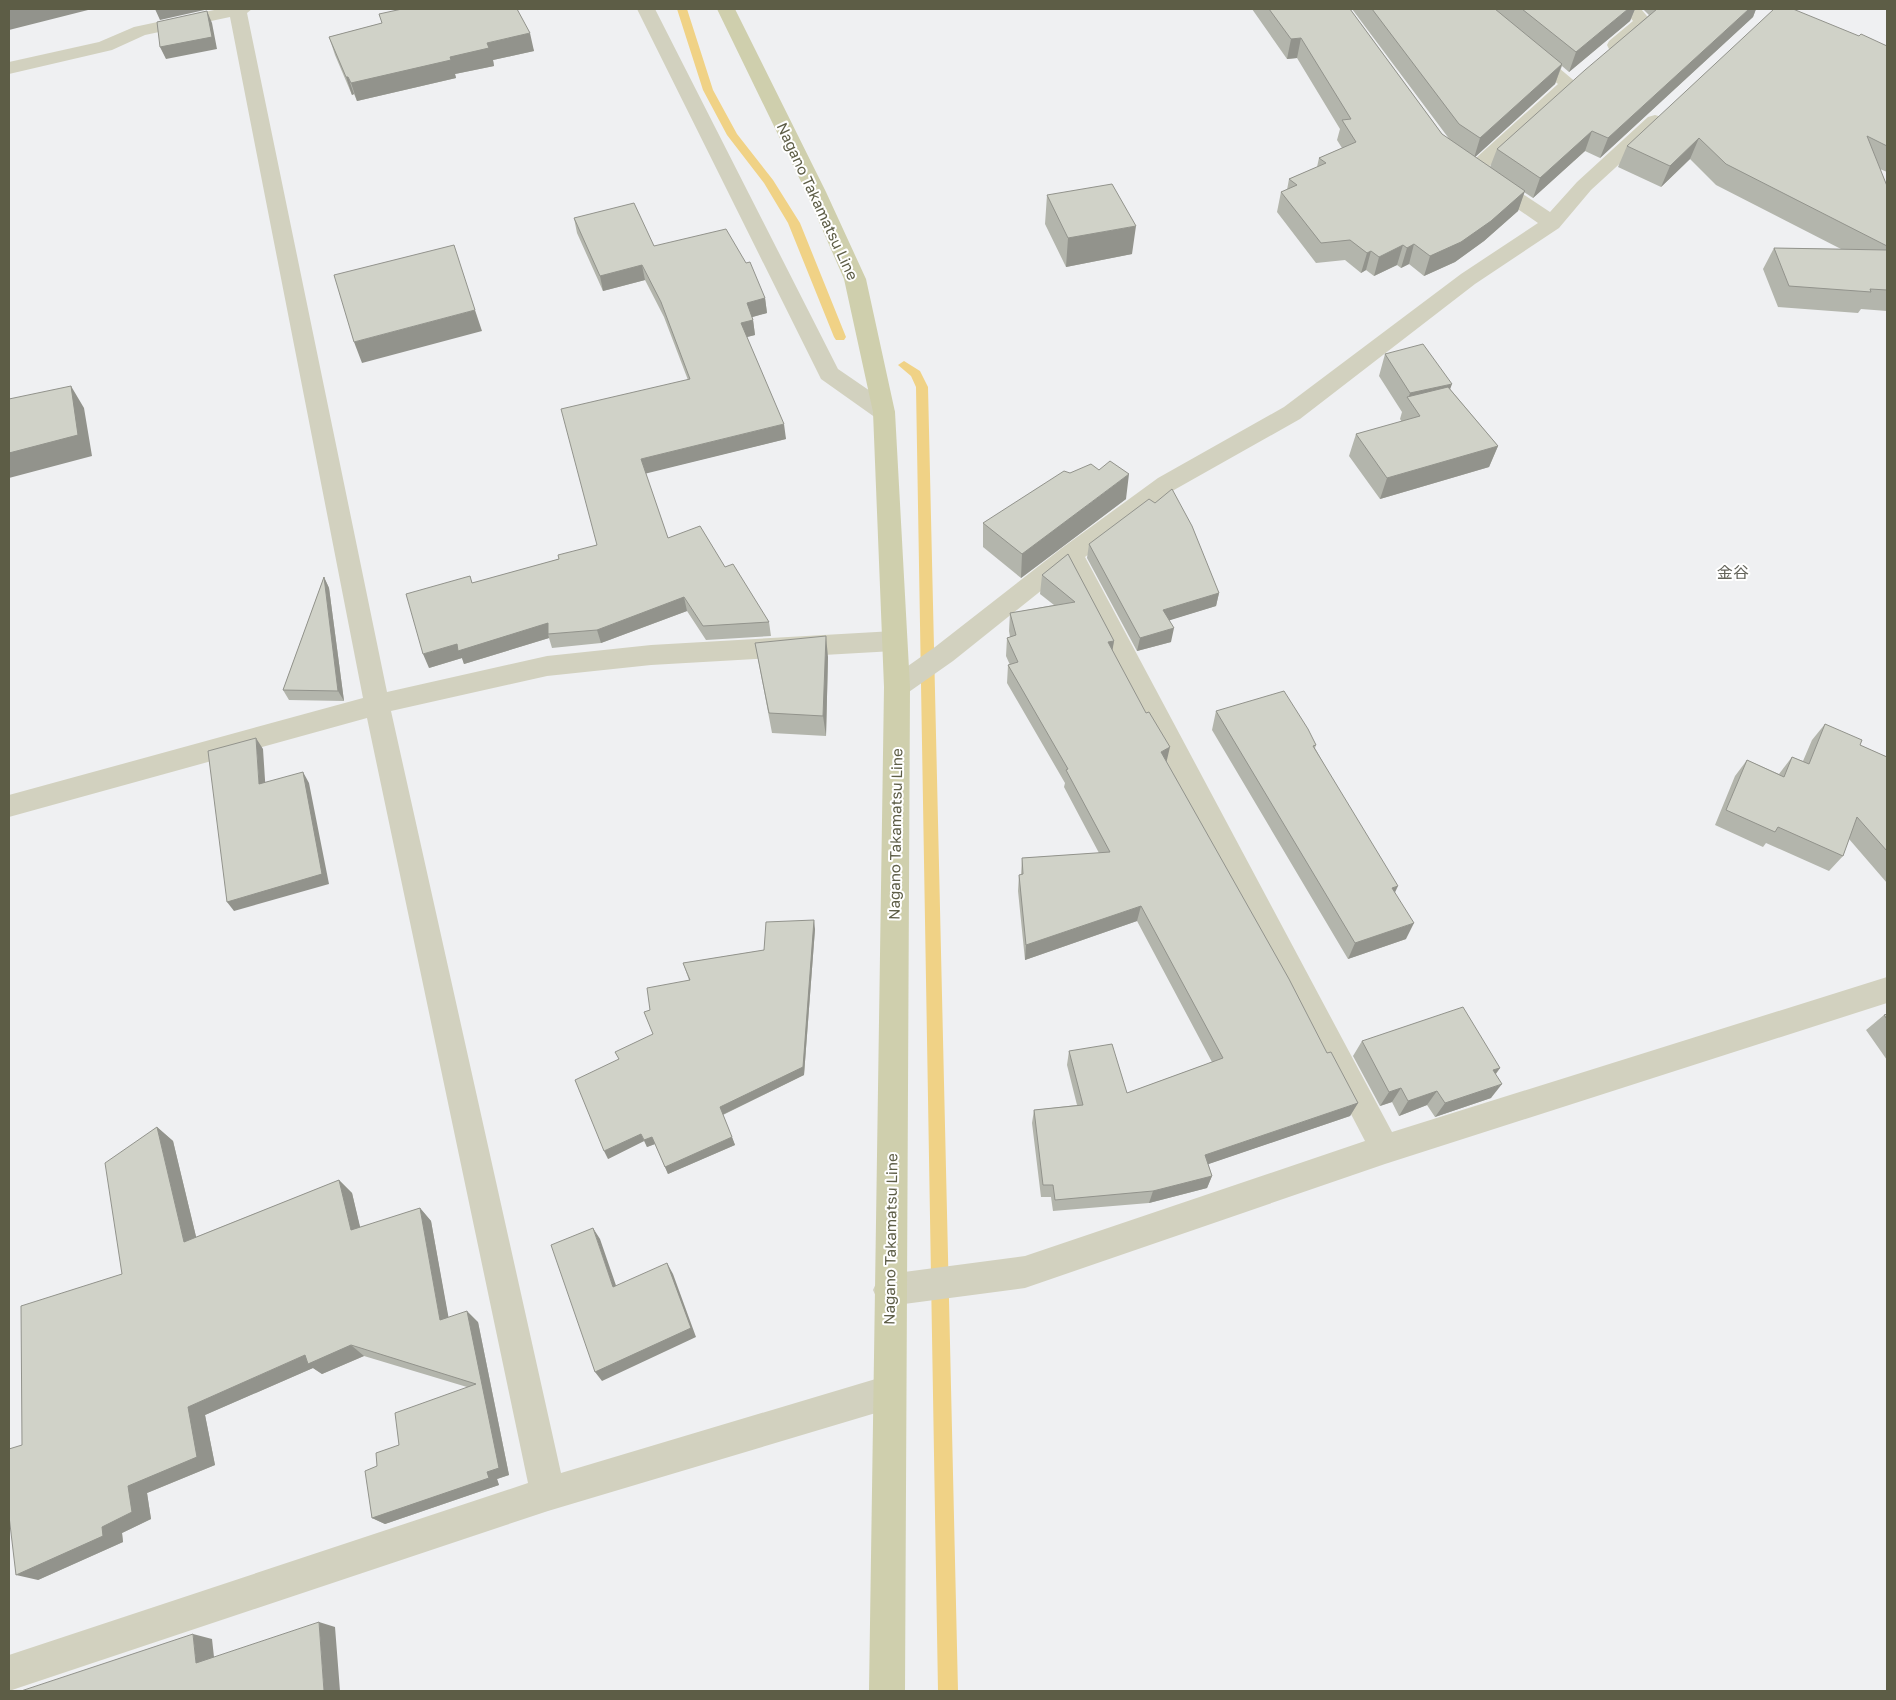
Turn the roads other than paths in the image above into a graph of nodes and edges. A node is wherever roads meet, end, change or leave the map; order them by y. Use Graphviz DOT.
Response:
graph roads {
  1 [pos="239,9"];
  2 [pos="646,9"];
  3 [pos="726,9"];
  4 [pos="1478,9"];
  5 [pos="1632,9"];
  6 [pos="1606,53"];
  7 [pos="9,68"];
  8 [pos="1584,72"];
  9 [pos="1569,84"];
  10 [pos="1671,105"];
  11 [pos="1552,223"];
  12 [pos="884,412"];
  13 [pos="1071,554"];
  14 [pos="894,640"];
  15 [pos="907,680"];
  16 [pos="377,705"];
  17 [pos="9,806"];
  18 [pos="1887,990"];
  19 [pos="1386,1149"];
  20 [pos="902,1288"];
  21 [pos="889,1392"];
  22 [pos="548,1494"];
  23 [pos="9,1673"];
  24 [pos="886,1691"];
  1 -- 7 [label="street"];
  1 -- 16 [label="street"];
  2 -- 12 [label="street"];
  3 -- 12 [label="main road, Nagano Takamatsu Line"];
  4 -- 9 [label="street"];
  5 -- 6 [label="street"];
  8 -- 9 [label="street"];
  9 -- 11 [label="street"];
  10 -- 11 [label="street"];
  11 -- 13 [label="street"];
  12 -- 14 [label="main road, Nagano Takamatsu Line"];
  13 -- 15 [label="street"];
  13 -- 19 [label="street"];
  14 -- 15 [label="main road, Nagano Takamatsu Line"];
  14 -- 16 [label="street"];
  15 -- 20 [label="main road, Nagano Takamatsu Line"];
  16 -- 17 [label="street"];
  16 -- 22 [label="street"];
  18 -- 19 [label="street"];
  19 -- 20 [label="street"];
  20 -- 21 [label="main road, Nagano Takamatsu Line"];
  21 -- 22 [label="street"];
  21 -- 24 [label="main road, Nagano Takamatsu Line"];
  22 -- 23 [label="street"];
}
